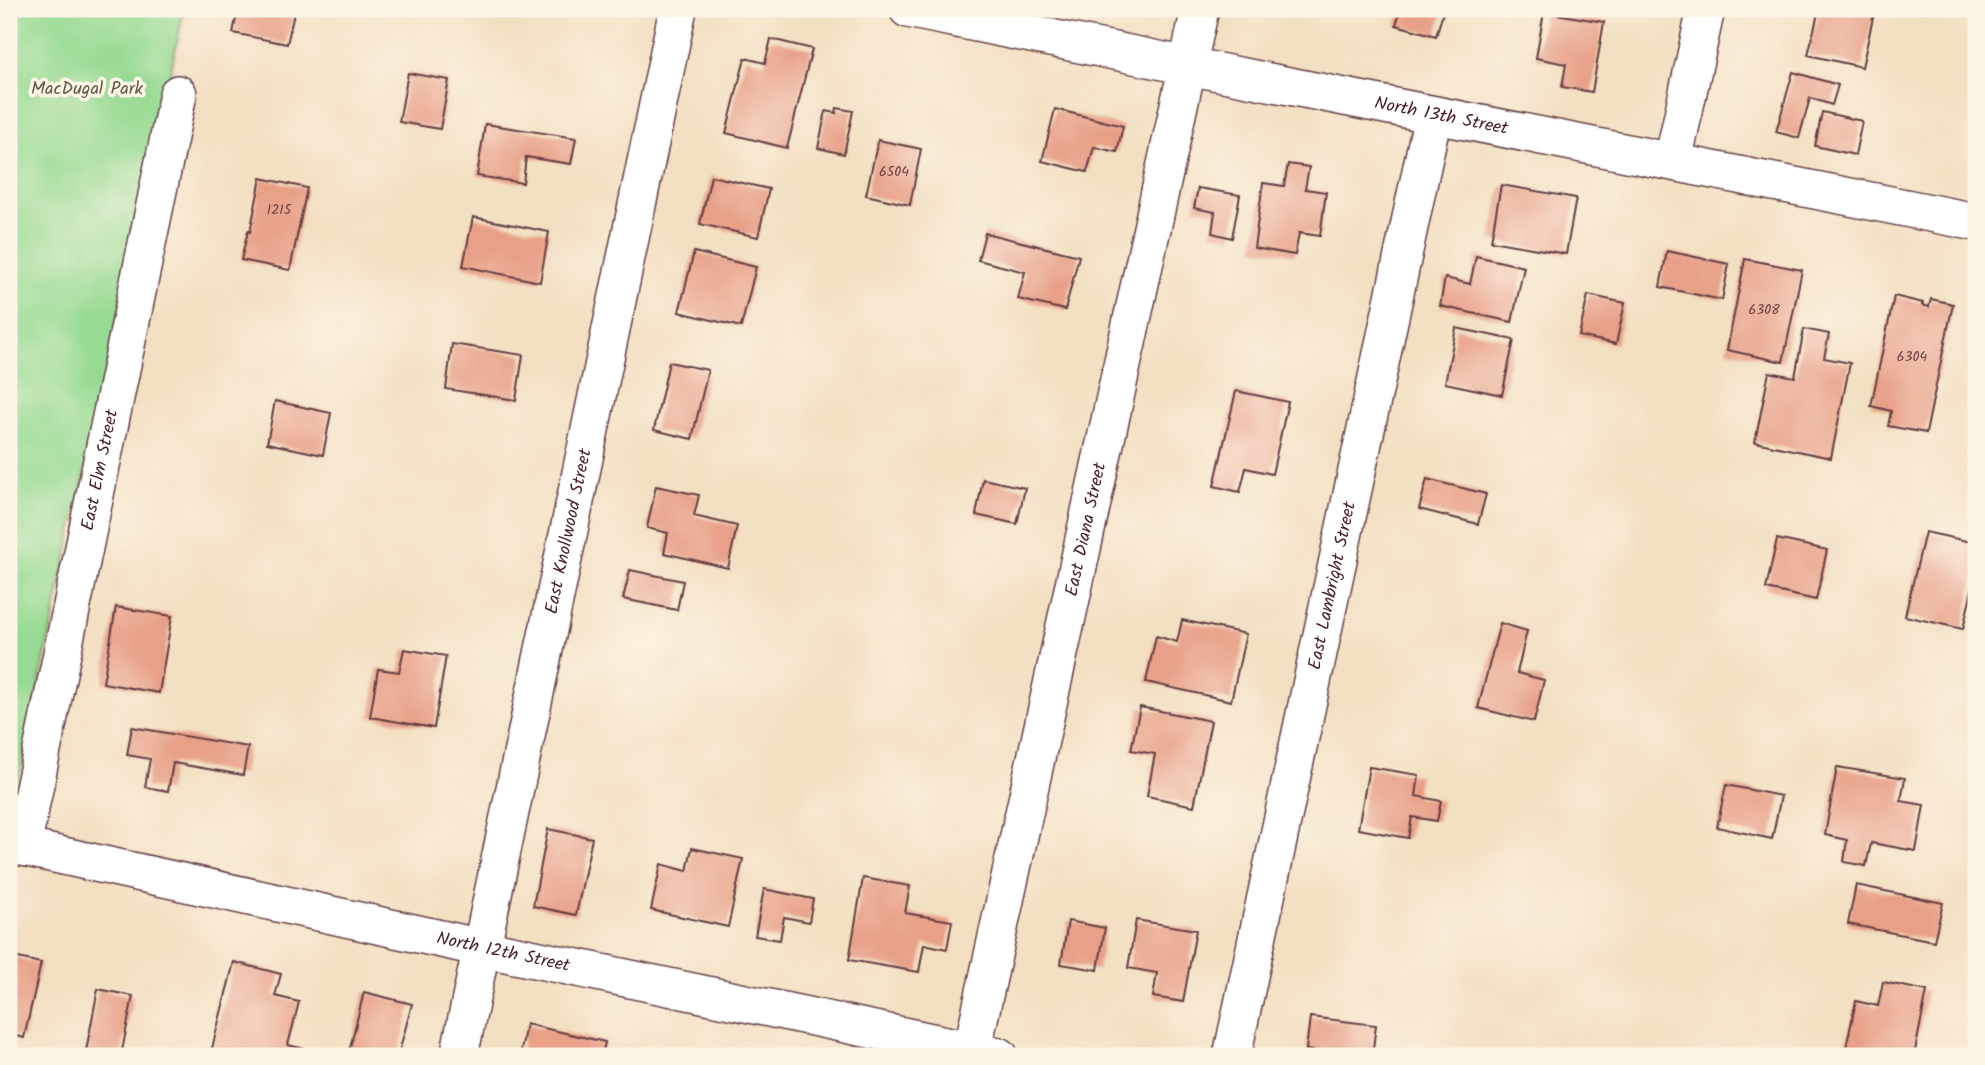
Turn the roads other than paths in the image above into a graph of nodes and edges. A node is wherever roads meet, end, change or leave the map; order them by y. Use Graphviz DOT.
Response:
graph roads {
  1 [pos="678,9"];
  2 [pos="908,9"];
  3 [pos="1200,9"];
  4 [pos="1706,9"];
  5 [pos="1188,66"];
  6 [pos="178,94"];
  7 [pos="1433,115"];
  8 [pos="1673,161"];
  9 [pos="1976,222"];
  10 [pos="15,846"];
  11 [pos="482,948"];
  12 [pos="986,1054"];
  13 [pos="459,1056"];
  14 [pos="1232,1056"];
  1 -- 11 [label="street, East Knollwood Street"];
  2 -- 5 [label="street, North 13th Street"];
  3 -- 5 [label="street, East Diana Street"];
  4 -- 8 [label="street"];
  5 -- 7 [label="street, North 13th Street"];
  5 -- 12 [label="street, East Diana Street"];
  6 -- 10 [label="street, East Elm Street"];
  7 -- 8 [label="street, North 13th Street"];
  7 -- 14 [label="street, East Lambright Street"];
  8 -- 9 [label="street, North 13th Street"];
  10 -- 11 [label="street, North 12th Street"];
  11 -- 12 [label="street, North 12th Street"];
  11 -- 13 [label="street, East Knollwood Street"];
}
